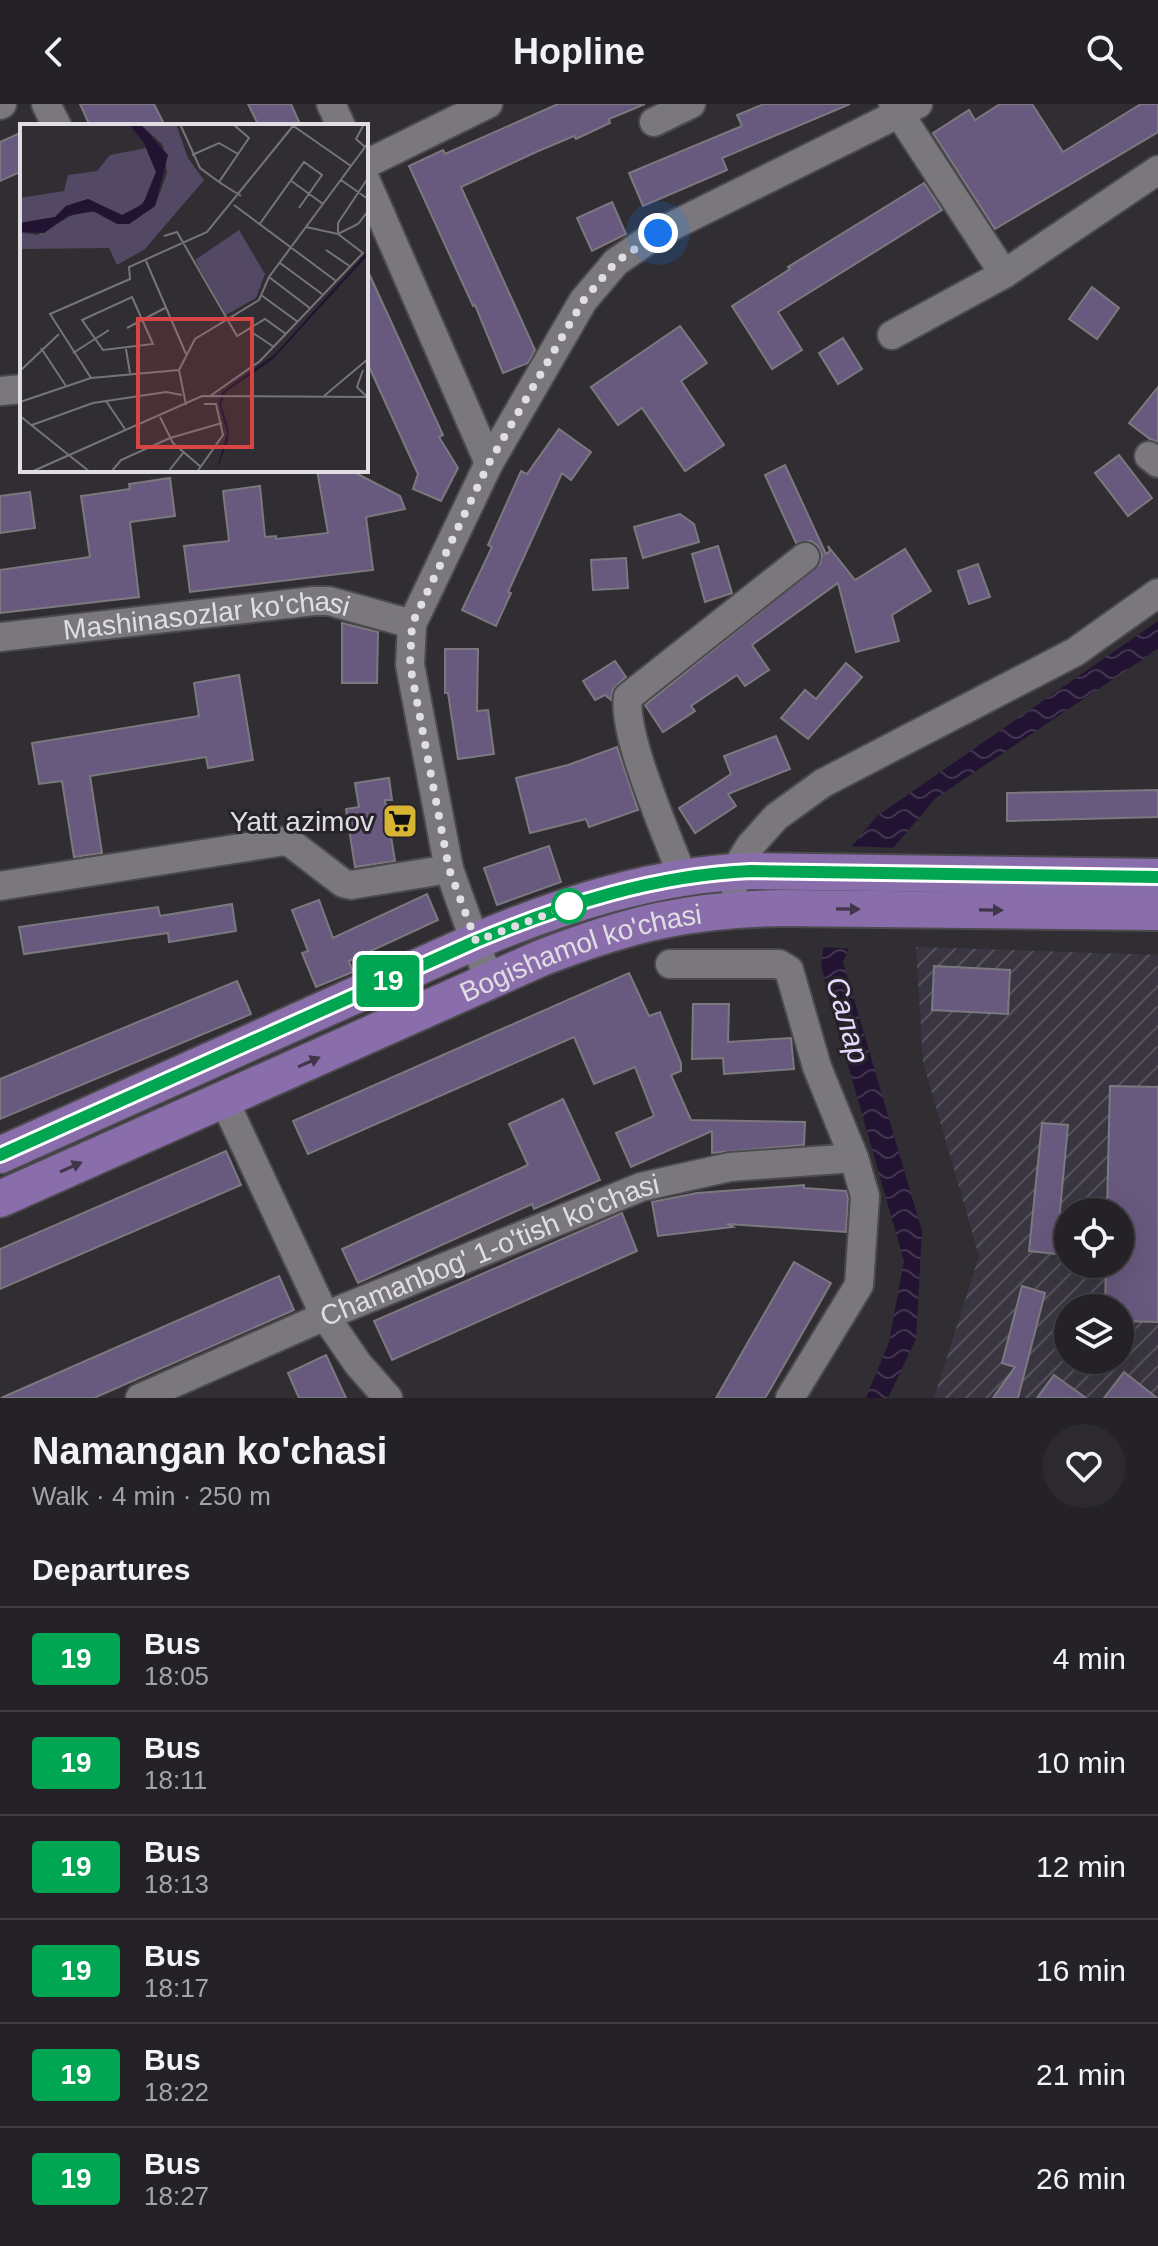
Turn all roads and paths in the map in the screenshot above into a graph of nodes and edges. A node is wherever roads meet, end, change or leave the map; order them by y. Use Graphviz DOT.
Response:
graph roads {
  1 [pos="46,104"];
  2 [pos="331,104"];
  3 [pos="488,104"];
  4 [pos="691,104"];
  5 [pos="904,108"];
  6 [pos="654,122"];
  7 [pos="56,124"];
  8 [pos="340,124"];
  9 [pos="368,163"];
  10 [pos="1158,170"];
  11 [pos="368,186"];
  12 [pos="1004,274"];
  13 [pos="892,335"];
  14 [pos="20,389"];
  15 [pos="0,391"];
  16 [pos="489,463"];
  17 [pos="805,557"];
  18 [pos="1158,593"];
  19 [pos="412,624"];
  20 [pos="0,637"];
  21 [pos="449,869"];
  22 [pos="734,872"];
  23 [pos="1158,877"];
  24 [pos="683,878"];
  25 [pos="0,886"];
  26 [pos="735,909"];
  27 [pos="1158,912"];
  28 [pos="476,941"];
  29 [pos="670,964"];
  30 [pos="489,981"];
  31 [pos="224,1100"];
  32 [pos="0,1155"];
  33 [pos="854,1158"];
  34 [pos="0,1199"];
  35 [pos="325,1316"];
  36 [pos="140,1398"];
  37 [pos="388,1398"];
  38 [pos="790,1398"];
  1 -- 7 [label="street"];
  2 -- 8 [label="street"];
  3 -- 9 [label="street"];
  4 -- 6 [label="street"];
  5 -- 12 [label="street"];
  5 -- 16 [label="street"];
  10 -- 12 [label="street"];
  11 -- 16 [label="street"];
  12 -- 13 [label="street"];
  14 -- 15 [label="street"];
  16 -- 19 [label="street"];
  17 -- 24 [label="street"];
  18 -- 22 [label="street"];
  19 -- 20 [label="street, Mashinasozlar ko'chasi"];
  19 -- 21 [label="street"];
  21 -- 25 [label="street"];
  21 -- 28 [label="street"];
  22 -- 23 [label="main road, Bogishamol ko'chasi"];
  22 -- 24 [label="main road, Bogishamol ko'chasi"];
  22 -- 26 [label="street"];
  24 -- 28 [label="main road, Bogishamol ko'chasi"];
  26 -- 27 [label="main road, Bogishamol ko'chasi, one-way"];
  26 -- 30 [label="main road, Bogishamol ko'chasi"];
  28 -- 30 [label="street"];
  28 -- 32 [label="main road, Bogishamol ko'chasi"];
  29 -- 33 [label="street"];
  31 -- 30 [label="main road, Bogishamol ko'chasi, one-way"];
  34 -- 31 [label="main road, Bogishamol ko'chasi, one-way"];
  31 -- 35 [label="street"];
  33 -- 35 [label="street, Chamanbog' 1-o'tish ko'chasi"];
  33 -- 38 [label="street"];
  35 -- 36 [label="street, Chamanbog' 1-o'tish ko'chasi"];
  35 -- 37 [label="street"];
}
